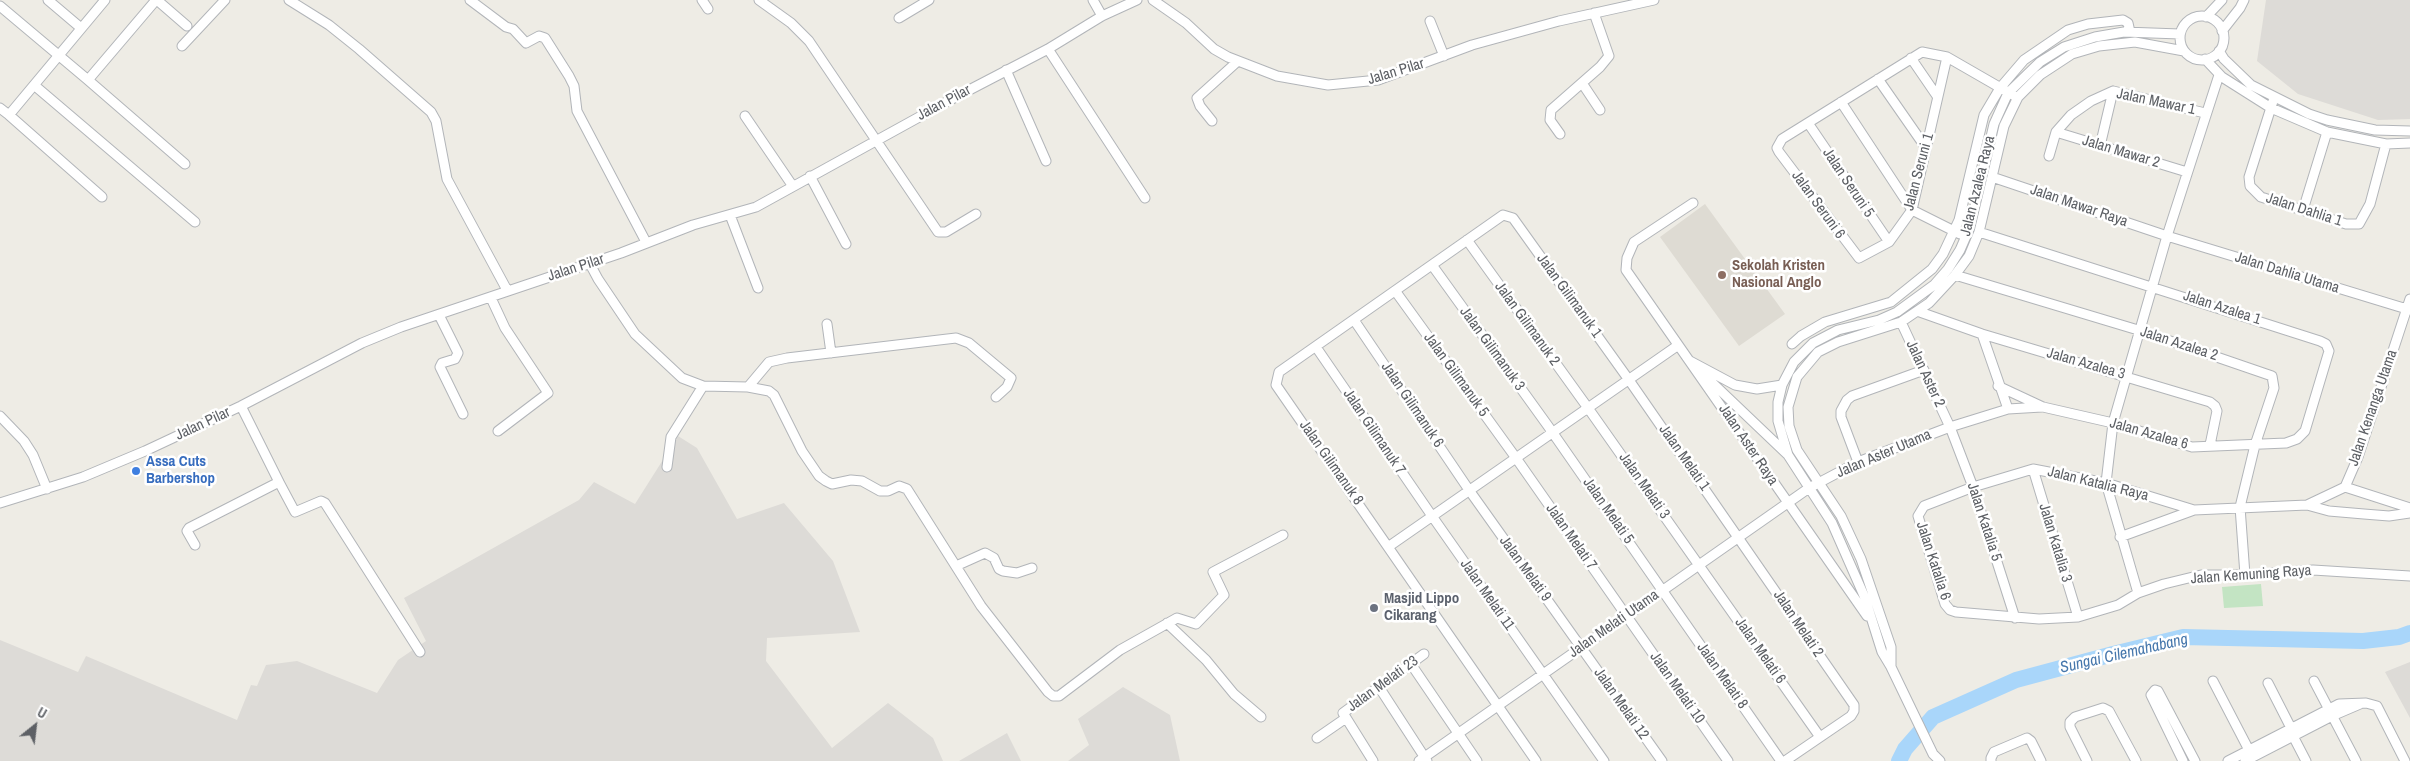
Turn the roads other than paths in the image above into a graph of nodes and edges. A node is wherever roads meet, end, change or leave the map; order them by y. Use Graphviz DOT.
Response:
graph roads {
  1 [pos="48,0"];
  2 [pos="103,0"];
  3 [pos="156,0"];
  4 [pos="224,0"];
  5 [pos="290,0"];
  6 [pos="470,0"];
  7 [pos="702,0"];
  8 [pos="759,0"];
  9 [pos="929,0"];
  10 [pos="1093,0"];
  11 [pos="1136,0"];
  12 [pos="1654,0"];
  13 [pos="2222,0"];
  14 [pos="2244,0"];
  15 [pos="1157,1"];
  16 [pos="0,6"];
  17 [pos="708,9"];
  18 [pos="1594,13"];
  19 [pos="1102,16"];
  20 [pos="2206,17"];
  21 [pos="899,18"];
  22 [pos="1430,21"];
  23 [pos="187,26"];
  24 [pos="82,28"];
  25 [pos="2222,30"];
  26 [pos="2130,32"];
  27 [pos="2180,34"];
  28 [pos="182,46"];
  29 [pos="1048,49"];
  30 [pos="2184,51"];
  31 [pos="2219,51"];
  32 [pos="58,56"];
  33 [pos="1444,56"];
  34 [pos="1947,57"];
  35 [pos="1911,58"];
  36 [pos="2205,60"];
  37 [pos="1238,62"];
  38 [pos="1006,70"];
  39 [pos="2219,75"];
  40 [pos="1878,79"];
  41 [pos="88,80"];
  42 [pos="1582,83"];
  43 [pos="34,86"];
  44 [pos="2000,88"];
  45 [pos="2113,91"];
  46 [pos="2008,93"];
  47 [pos="1937,96"];
  48 [pos="2018,97"];
  49 [pos="2274,98"];
  50 [pos="1841,102"];
  51 [pos="0,108"];
  52 [pos="2271,108"];
  53 [pos="1600,110"];
  54 [pos="2205,113"];
  55 [pos="9,115"];
  56 [pos="745,116"];
  57 [pos="1212,121"];
  58 [pos="1808,123"];
  59 [pos="2410,131"];
  60 [pos="2056,132"];
  61 [pos="2327,132"];
  62 [pos="1560,134"];
  63 [pos="875,141"];
  64 [pos="2410,143"];
  65 [pos="2386,144"];
  66 [pos="2100,146"];
  67 [pos="1926,148"];
  68 [pos="2049,156"];
  69 [pos="1046,161"];
  70 [pos="185,164"];
  71 [pos="2186,172"];
  72 [pos="810,176"];
  73 [pos="1992,177"];
  74 [pos="792,185"];
  75 [pos="102,197"];
  76 [pos="1145,198"];
  77 [pos="1694,203"];
  78 [pos="1912,210"];
  79 [pos="2303,210"];
  80 [pos="976,214"];
  81 [pos="730,215"];
  82 [pos="195,222"];
  83 [pos="1955,231"];
  84 [pos="1978,232"];
  85 [pos="2166,236"];
  86 [pos="1966,237"];
  87 [pos="1467,240"];
  88 [pos="646,242"];
  89 [pos="1889,242"];
  90 [pos="846,244"];
  91 [pos="1863,257"];
  92 [pos="590,264"];
  93 [pos="1432,265"];
  94 [pos="1955,275"];
  95 [pos="2152,286"];
  96 [pos="758,288"];
  97 [pos="507,290"];
  98 [pos="1396,292"];
  99 [pos="491,298"];
  100 [pos="2410,299"];
  101 [pos="1891,302"];
  102 [pos="2409,310"];
  103 [pos="1917,311"];
  104 [pos="1897,312"];
  105 [pos="439,315"];
  106 [pos="1354,320"];
  107 [pos="1901,322"];
  108 [pos="827,324"];
  109 [pos="2138,330"];
  110 [pos="1982,334"];
  111 [pos="1677,346"];
  112 [pos="1316,347"];
  113 [pos="1806,349"];
  114 [pos="831,353"];
  115 [pos="1690,361"];
  116 [pos="1924,370"];
  117 [pos="2126,375"];
  118 [pos="1629,380"];
  119 [pos="1782,385"];
  120 [pos="703,386"];
  121 [pos="1998,386"];
  122 [pos="748,387"];
  123 [pos="996,397"];
  124 [pos="241,406"];
  125 [pos="2043,406"];
  126 [pos="1588,408"];
  127 [pos="2008,409"];
  128 [pos="463,414"];
  129 [pos="0,416"];
  130 [pos="2113,424"];
  131 [pos="1950,427"];
  132 [pos="498,431"];
  133 [pos="1552,433"];
  134 [pos="2210,445"];
  135 [pos="2256,445"];
  136 [pos="1788,455"];
  137 [pos="1516,458"];
  138 [pos="1858,462"];
  139 [pos="667,467"];
  140 [pos="2033,469"];
  141 [pos="279,482"];
  142 [pos="1820,483"];
  143 [pos="2106,484"];
  144 [pos="1973,487"];
  145 [pos="2345,487"];
  146 [pos="1809,488"];
  147 [pos="47,489"];
  148 [pos="1469,490"];
  149 [pos="0,503"];
  150 [pos="1787,503"];
  151 [pos="2307,505"];
  152 [pos="2240,507"];
  153 [pos="2410,508"];
  154 [pos="2194,510"];
  155 [pos="2410,513"];
  156 [pos="1432,516"];
  157 [pos="1283,535"];
  158 [pos="1738,537"];
  159 [pos="2120,537"];
  160 [pos="195,545"];
  161 [pos="1388,546"];
  162 [pos="1700,564"];
  163 [pos="956,566"];
  164 [pos="1032,568"];
  165 [pos="2244,575"];
  166 [pos="2410,576"];
  167 [pos="1663,590"];
  168 [pos="2138,593"];
  169 [pos="1950,610"];
  170 [pos="1627,616"];
  171 [pos="2078,617"];
  172 [pos="2015,618"];
  173 [pos="1870,620"];
  174 [pos="1167,623"];
  175 [pos="1581,647"];
  176 [pos="420,652"];
  177 [pos="1424,654"];
  178 [pos="1411,664"];
  179 [pos="1891,667"];
  180 [pos="1543,674"];
  181 [pos="2213,681"];
  182 [pos="2314,681"];
  183 [pos="2268,683"];
  184 [pos="1379,687"];
  185 [pos="1497,707"];
  186 [pos="2330,712"];
  187 [pos="1344,715"];
  188 [pos="1261,717"];
  189 [pos="2292,732"];
  190 [pos="1458,733"];
  191 [pos="1820,737"];
  192 [pos="1317,738"];
  193 [pos="2250,757"];
  194 [pos="1935,759"];
  195 [pos="1424,760"];
  196 [pos="1535,760"];
  197 [pos="1373,761"];
  198 [pos="1477,761"];
  199 [pos="1604,761"];
  200 [pos="1662,761"];
  201 [pos="1728,761"];
  202 [pos="1781,761"];
  203 [pos="1785,761"];
  204 [pos="1992,761"];
  205 [pos="2041,761"];
  206 [pos="2087,761"];
  207 [pos="2136,761"];
  208 [pos="2183,761"];
  209 [pos="2195,761"];
  210 [pos="2228,761"];
  211 [pos="2306,761"];
  212 [pos="2356,761"];
  213 [pos="2405,761"];
  1 -- 24 [label="street"];
  2 -- 24 [label="street"];
  3 -- 23 [label="street"];
  3 -- 41 [label="street"];
  4 -- 28 [label="street"];
  5 -- 97 [label="street"];
  6 -- 88 [label="street"];
  7 -- 17 [label="street"];
  8 -- 63 [label="street"];
  9 -- 21 [label="street"];
  10 -- 19 [label="street"];
  11 -- 19 [label="street, Jalan Pilar"];
  12 -- 18 [label="street, Jalan Pilar"];
  13 -- 20 [label="street"];
  14 -- 25 [label="street"];
  15 -- 37 [label="street, Jalan Pilar"];
  16 -- 32 [label="street"];
  18 -- 33 [label="street, Jalan Pilar"];
  18 -- 42 [label="street"];
  19 -- 29 [label="street, Jalan Pilar"];
  20 -- 25 [label="street"];
  20 -- 27 [label="street"];
  22 -- 33 [label="street"];
  24 -- 32 [label="street"];
  25 -- 31 [label="street"];
  26 -- 27 [label="street, Jalan Azalea Raya"];
  26 -- 44 [label="street"];
  26 -- 46 [label="street, Jalan Azalea Raya"];
  27 -- 30 [label="street"];
  29 -- 38 [label="street, Jalan Pilar"];
  29 -- 76 [label="street"];
  30 -- 36 [label="street"];
  30 -- 48 [label="street, Jalan Azalea Raya"];
  31 -- 36 [label="street"];
  31 -- 49 [label="street"];
  32 -- 41 [label="street"];
  32 -- 43 [label="street"];
  33 -- 37 [label="street, Jalan Pilar"];
  34 -- 35 [label="street"];
  34 -- 44 [label="street"];
  34 -- 47 [label="street, Jalan Seruni 1"];
  35 -- 40 [label="street"];
  35 -- 47 [label="street"];
  36 -- 39 [label="street"];
  37 -- 57 [label="street"];
  38 -- 63 [label="street, Jalan Pilar"];
  38 -- 69 [label="street"];
  39 -- 52 [label="street"];
  39 -- 54 [label="street"];
  40 -- 50 [label="street"];
  40 -- 67 [label="street"];
  41 -- 70 [label="street"];
  42 -- 53 [label="street"];
  42 -- 62 [label="street"];
  43 -- 55 [label="street"];
  43 -- 82 [label="street"];
  44 -- 46 [label="street"];
  44 -- 83 [label="street"];
  45 -- 54 [label="street, Jalan Mawar 1"];
  45 -- 60 [label="street, Jalan Mawar 1"];
  45 -- 66 [label="street"];
  46 -- 48 [label="street"];
  46 -- 86 [label="street, Jalan Azalea Raya"];
  47 -- 67 [label="street, Jalan Seruni 1"];
  48 -- 73 [label="street, Jalan Azalea Raya"];
  49 -- 52 [label="street"];
  49 -- 59 [label="street"];
  50 -- 58 [label="street"];
  50 -- 78 [label="street"];
  51 -- 55 [label="street"];
  52 -- 61 [label="street"];
  52 -- 79 [label="street, Jalan Dahlia 1"];
  54 -- 71 [label="street"];
  55 -- 75 [label="street"];
  56 -- 74 [label="street"];
  58 -- 89 [label="street, Jalan Seruni 5"];
  58 -- 91 [label="street, Jalan Seruni 6"];
  60 -- 66 [label="street, Jalan Mawar 2"];
  60 -- 68 [label="street, Jalan Mawar 1"];
  61 -- 65 [label="street"];
  61 -- 79 [label="street"];
  63 -- 72 [label="street, Jalan Pilar"];
  63 -- 80 [label="street"];
  64 -- 65 [label="street"];
  65 -- 79 [label="street, Jalan Dahlia 1"];
  66 -- 71 [label="street, Jalan Mawar 2"];
  67 -- 78 [label="street, Jalan Seruni 1"];
  71 -- 85 [label="street"];
  72 -- 74 [label="street, Jalan Pilar"];
  72 -- 90 [label="street"];
  73 -- 84 [label="street, Jalan Azalea Raya"];
  73 -- 85 [label="street, Jalan Mawar Raya"];
  74 -- 81 [label="street, Jalan Pilar"];
  77 -- 111 [label="street, Jalan Aster Raya"];
  78 -- 83 [label="street"];
  78 -- 89 [label="street, Jalan Seruni 1"];
  81 -- 88 [label="street, Jalan Pilar"];
  81 -- 96 [label="street"];
  83 -- 86 [label="street"];
  83 -- 101 [label="street"];
  84 -- 94 [label="street, Jalan Azalea Raya"];
  84 -- 95 [label="street, Jalan Azalea 1"];
  85 -- 95 [label="street"];
  85 -- 102 [label="street, Jalan Dahlia Utama"];
  86 -- 104 [label="street, Jalan Azalea Raya"];
  87 -- 93 [label="street"];
  87 -- 118 [label="street, Jalan Gilimanuk 1"];
  87 -- 126 [label="street, Jalan Gilimanuk 2"];
  88 -- 92 [label="street, Jalan Pilar"];
  89 -- 91 [label="street, Jalan Seruni 1"];
  92 -- 97 [label="street, Jalan Pilar"];
  92 -- 120 [label="street"];
  93 -- 98 [label="street"];
  93 -- 133 [label="street, Jalan Gilimanuk 3"];
  94 -- 103 [label="street, Jalan Azalea Raya"];
  94 -- 109 [label="street, Jalan Azalea 2"];
  95 -- 109 [label="street"];
  95 -- 135 [label="street, Jalan Azalea 1"];
  97 -- 99 [label="street, Jalan Pilar"];
  98 -- 106 [label="street"];
  98 -- 137 [label="street, Jalan Gilimanuk 5"];
  99 -- 105 [label="street, Jalan Pilar"];
  99 -- 132 [label="street"];
  100 -- 102 [label="street, Jalan Kenanga Utama"];
  101 -- 104 [label="street"];
  101 -- 113 [label="street"];
  102 -- 145 [label="street, Jalan Kenanga Utama"];
  103 -- 107 [label="street, Jalan Azalea Raya"];
  103 -- 110 [label="street, Jalan Azalea 3"];
  104 -- 113 [label="street, Jalan Azalea Raya"];
  105 -- 124 [label="street, Jalan Pilar"];
  105 -- 128 [label="street"];
  106 -- 112 [label="street"];
  106 -- 148 [label="street, Jalan Gilimanuk 6"];
  107 -- 116 [label="street, Jalan Aster 2"];
  107 -- 142 [label="street, Jalan Azalea Raya"];
  108 -- 114 [label="street"];
  109 -- 117 [label="street"];
  109 -- 135 [label="street, Jalan Azalea 2"];
  110 -- 117 [label="street, Jalan Azalea 3"];
  110 -- 121 [label="street"];
  111 -- 115 [label="street, Jalan Aster Raya"];
  111 -- 118 [label="street"];
  112 -- 156 [label="street, Jalan Gilimanuk 7"];
  112 -- 161 [label="street, Jalan Gilimanuk 8"];
  113 -- 119 [label="street, Jalan Azalea Raya"];
  114 -- 122 [label="street"];
  114 -- 123 [label="street"];
  115 -- 119 [label="street"];
  115 -- 136 [label="street"];
  115 -- 150 [label="street, Jalan Aster Raya"];
  116 -- 131 [label="street, Jalan Aster 2"];
  116 -- 138 [label="street"];
  117 -- 130 [label="street"];
  117 -- 134 [label="street, Jalan Azalea 3"];
  118 -- 126 [label="street"];
  118 -- 158 [label="street, Jalan Melati 1"];
  119 -- 136 [label="street, Jalan Azalea Raya"];
  120 -- 122 [label="street"];
  120 -- 139 [label="street"];
  121 -- 125 [label="street, Jalan Azalea 6"];
  121 -- 127 [label="street"];
  122 -- 163 [label="street"];
  124 -- 141 [label="street"];
  124 -- 147 [label="street, Jalan Pilar"];
  125 -- 127 [label="street, Jalan Azalea 6"];
  125 -- 130 [label="street, Jalan Azalea 6"];
  126 -- 133 [label="street"];
  126 -- 162 [label="street, Jalan Melati 3"];
  127 -- 131 [label="street, Jalan Azalea 6"];
  129 -- 147 [label="street"];
  130 -- 134 [label="street, Jalan Azalea 6"];
  130 -- 143 [label="street"];
  131 -- 138 [label="street, Jalan Aster Utama"];
  131 -- 144 [label="street, Jalan Katalia 5"];
  133 -- 137 [label="street"];
  133 -- 167 [label="street, Jalan Melati 5"];
  134 -- 135 [label="street, Jalan Azalea 6"];
  135 -- 152 [label="street, Jalan Azalea 2"];
  136 -- 146 [label="street, Jalan Azalea Raya"];
  137 -- 148 [label="street"];
  137 -- 170 [label="street, Jalan Melati 7"];
  138 -- 142 [label="street, Jalan Aster Utama"];
  140 -- 143 [label="street, Jalan Katalia Raya"];
  140 -- 144 [label="street, Jalan Katalia Raya"];
  140 -- 171 [label="street, Jalan Katalia 3"];
  141 -- 160 [label="street"];
  141 -- 176 [label="street"];
  142 -- 146 [label="street, Jalan Aster Utama"];
  142 -- 179 [label="street"];
  143 -- 154 [label="street, Jalan Katalia Raya"];
  143 -- 159 [label="street"];
  144 -- 169 [label="street, Jalan Katalia 6"];
  144 -- 172 [label="street, Jalan Katalia 5"];
  145 -- 151 [label="street, Jalan Katalia Raya"];
  145 -- 153 [label="street"];
  146 -- 150 [label="street, Jalan Melati Utama"];
  146 -- 173 [label="street, Jalan Aster Raya"];
  147 -- 149 [label="street, Jalan Pilar"];
  148 -- 156 [label="street"];
  148 -- 175 [label="street, Jalan Melati 9"];
  150 -- 158 [label="street, Jalan Melati Utama"];
  150 -- 173 [label="street, Jalan Aster Raya"];
  151 -- 152 [label="street, Jalan Katalia Raya"];
  151 -- 155 [label="street, Jalan Katalia Raya"];
  152 -- 154 [label="street, Jalan Katalia Raya"];
  152 -- 165 [label="street, Jalan Azalea 2"];
  154 -- 159 [label="street, Jalan Katalia Raya"];
  156 -- 161 [label="street"];
  156 -- 180 [label="street, Jalan Melati 11"];
  157 -- 174 [label="street"];
  158 -- 162 [label="street, Jalan Melati Utama"];
  158 -- 191 [label="street, Jalan Melati 2"];
  159 -- 168 [label="street"];
  161 -- 185 [label="street, Jalan Gilimanuk 8"];
  162 -- 167 [label="street, Jalan Melati Utama"];
  162 -- 191 [label="street, Jalan Melati 6"];
  163 -- 164 [label="street"];
  163 -- 174 [label="street"];
  165 -- 166 [label="street, Jalan Kemuning Raya"];
  165 -- 168 [label="street, Jalan Kemuning Raya"];
  167 -- 170 [label="street, Jalan Melati Utama"];
  167 -- 202 [label="street, Jalan Melati 8"];
  168 -- 171 [label="street, Jalan Kemuning Raya"];
  169 -- 172 [label="street, Jalan Kemuning Raya"];
  170 -- 175 [label="street, Jalan Melati Utama"];
  170 -- 201 [label="street, Jalan Melati 10"];
  171 -- 172 [label="street, Jalan Kemuning Raya"];
  173 -- 179 [label="street, Jalan Aster Raya"];
  174 -- 188 [label="street"];
  175 -- 180 [label="street, Jalan Melati Utama"];
  175 -- 200 [label="street, Jalan Melati 12"];
  177 -- 178 [label="street, Jalan Melati 23"];
  178 -- 184 [label="street, Jalan Melati 23"];
  178 -- 190 [label="street"];
  179 -- 194 [label="street, Jalan Aster Raya"];
  180 -- 185 [label="street, Jalan Melati Utama"];
  180 -- 199 [label="street, Jalan Melati 11"];
  181 -- 193 [label="street"];
  182 -- 186 [label="street"];
  183 -- 189 [label="street"];
  184 -- 187 [label="street, Jalan Melati 23"];
  184 -- 195 [label="street"];
  185 -- 190 [label="street, Jalan Melati Utama"];
  185 -- 196 [label="street, Jalan Gilimanuk 8"];
  186 -- 189 [label="street"];
  186 -- 212 [label="street"];
  186 -- 213 [label="street"];
  187 -- 192 [label="street, Jalan Melati 23"];
  187 -- 197 [label="street"];
  189 -- 193 [label="street"];
  189 -- 211 [label="street"];
  190 -- 195 [label="street, Jalan Melati Utama"];
  190 -- 198 [label="street"];
  191 -- 203 [label="street"];
  193 -- 210 [label="street"];
  204 -- 205 [label="street"];
  206 -- 207 [label="street"];
  208 -- 209 [label="street"];
}
